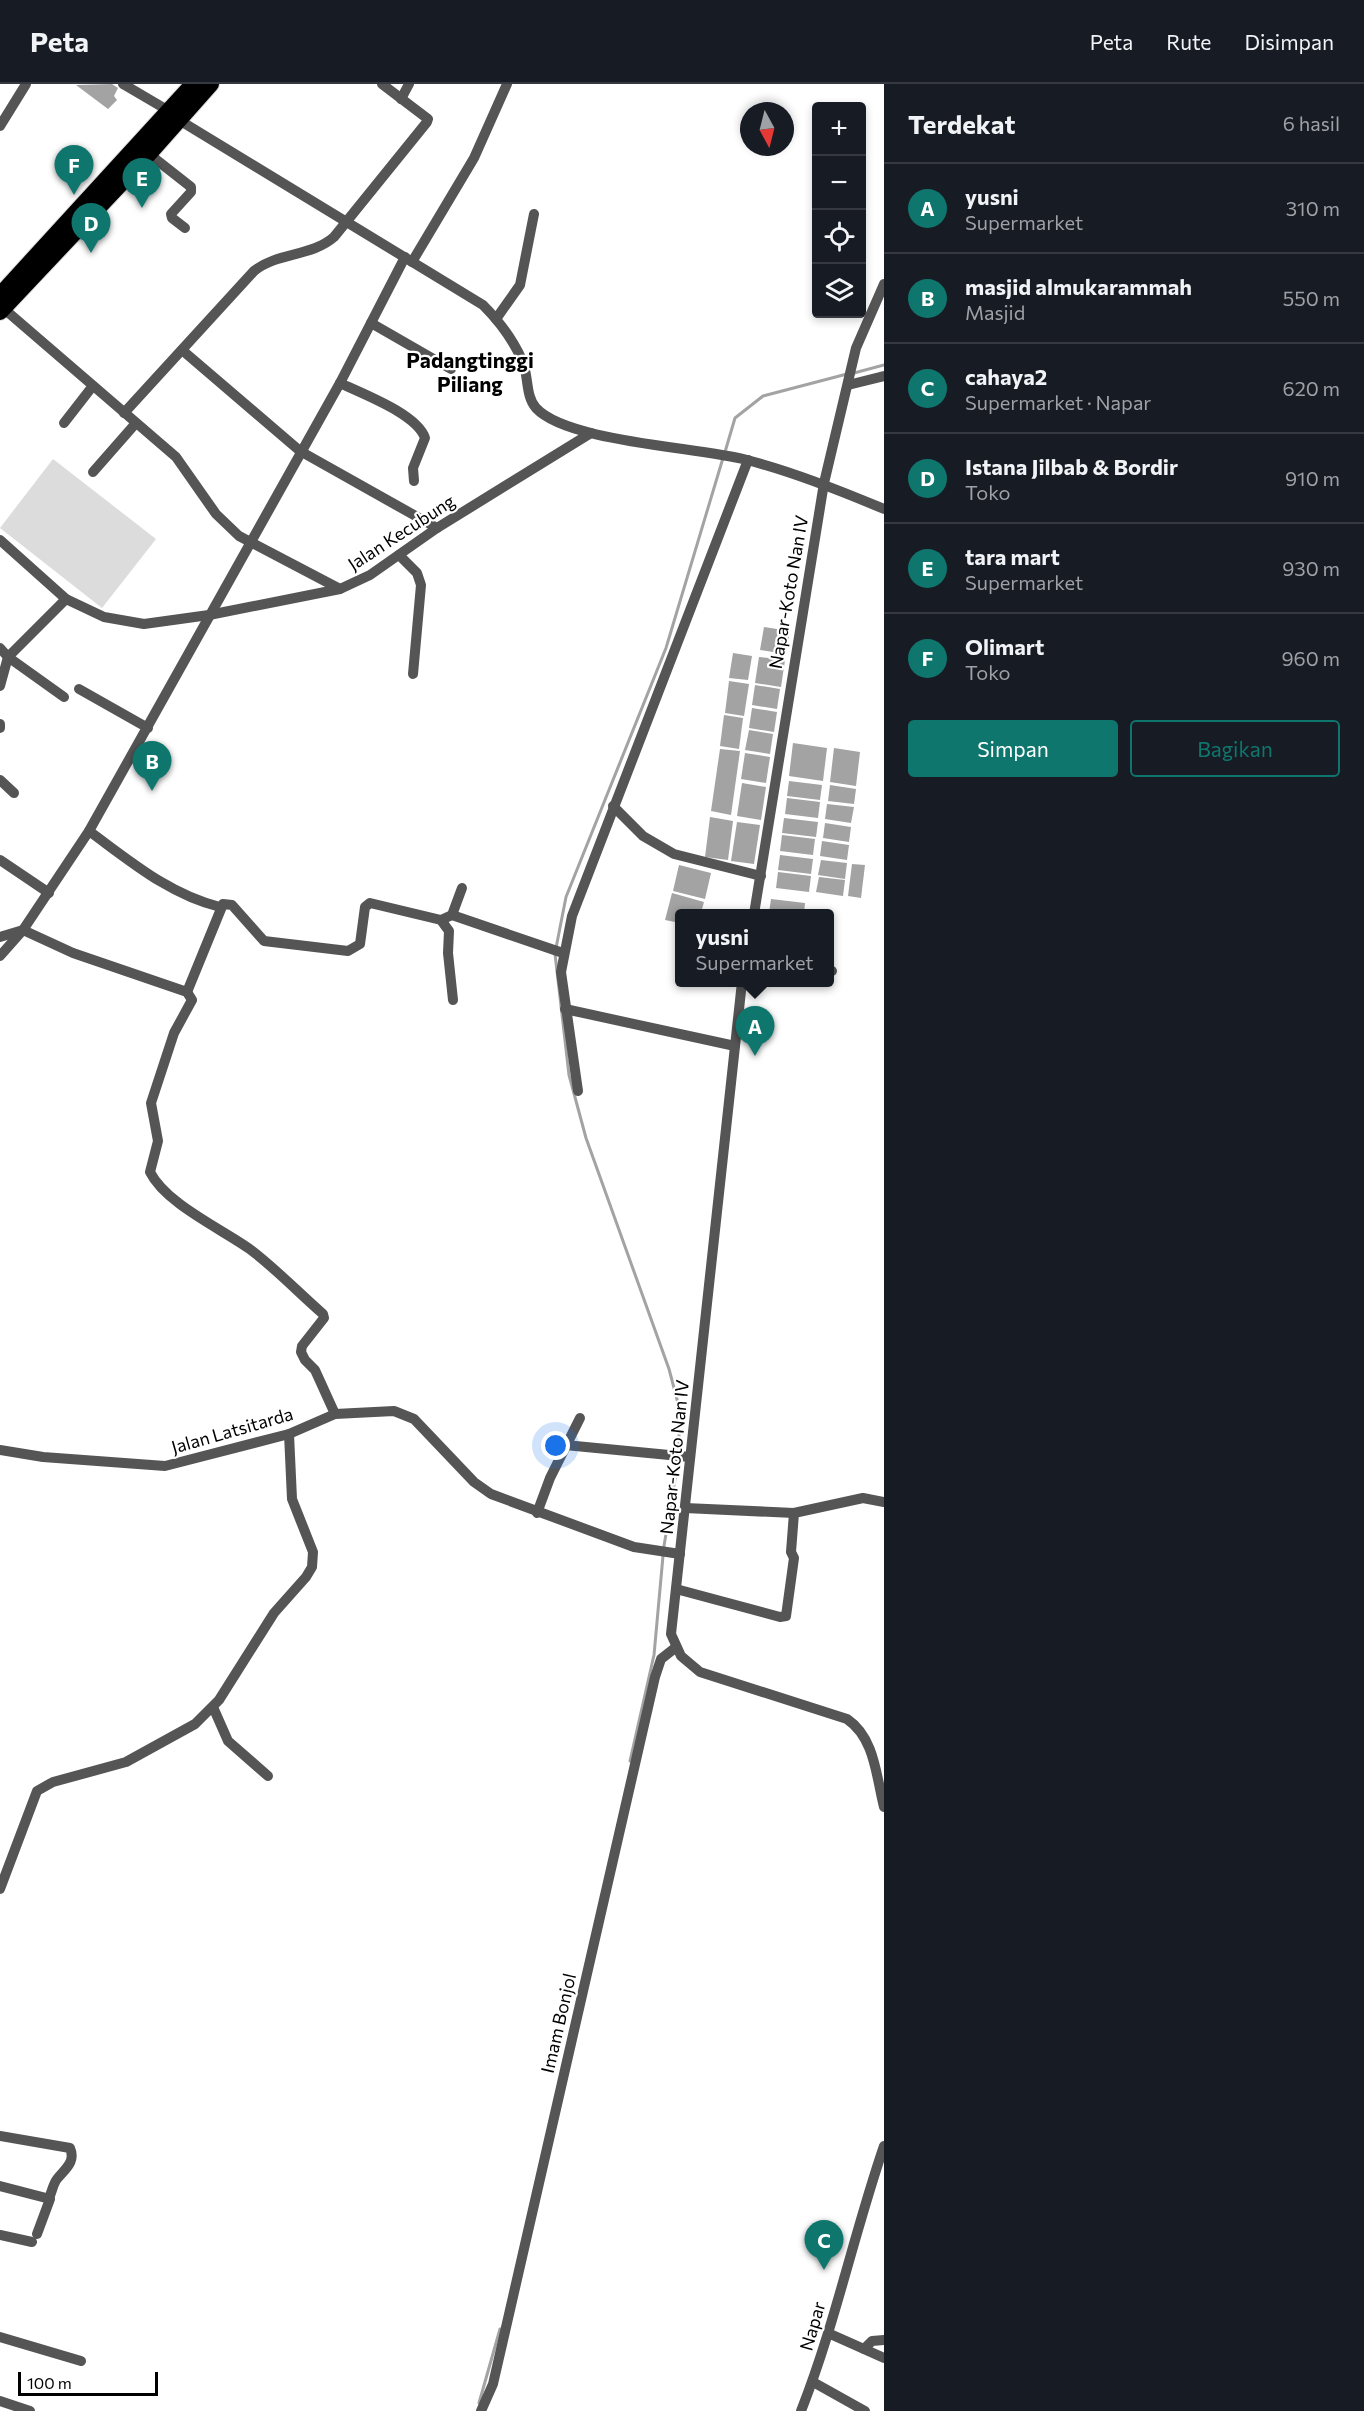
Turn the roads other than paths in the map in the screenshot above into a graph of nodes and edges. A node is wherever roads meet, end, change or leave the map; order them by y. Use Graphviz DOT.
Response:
graph roads {
  1 [pos="27,84"];
  2 [pos="123,84"];
  3 [pos="193,84"];
  4 [pos="211,84"];
  5 [pos="382,84"];
  6 [pos="409,84"];
  7 [pos="507,84"];
  8 [pos="401,99"];
  9 [pos="174,116"];
  10 [pos="0,126"];
  11 [pos="149,154"];
  12 [pos="534,214"];
  13 [pos="345,222"];
  14 [pos="185,228"];
  15 [pos="408,260"];
  16 [pos="884,284"];
  17 [pos="1,305"];
  18 [pos="496,319"];
  19 [pos="371,323"];
  20 [pos="182,350"];
  21 [pos="451,369"];
  22 [pos="884,376"];
  23 [pos="340,383"];
  24 [pos="848,383"];
  25 [pos="92,387"];
  26 [pos="124,413"];
  27 [pos="64,423"];
  28 [pos="136,423"];
  29 [pos="591,433"];
  30 [pos="300,451"];
  31 [pos="748,460"];
  32 [pos="93,472"];
  33 [pos="414,481"];
  34 [pos="824,483"];
  35 [pos="884,509"];
  36 [pos="437,528"];
  37 [pos="0,540"];
  38 [pos="250,543"];
  39 [pos="399,555"];
  40 [pos="340,589"];
  41 [pos="66,599"];
  42 [pos="209,615"];
  43 [pos="0,648"];
  44 [pos="8,657"];
  45 [pos="413,674"];
  46 [pos="0,686"];
  47 [pos="79,689"];
  48 [pos="64,697"];
  49 [pos="148,728"];
  50 [pos="0,780"];
  51 [pos="14,793"];
  52 [pos="613,806"];
  53 [pos="89,831"];
  54 [pos="0,860"];
  55 [pos="761,876"];
  56 [pos="462,888"];
  57 [pos="49,893"];
  58 [pos="220,907"];
  59 [pos="755,909"];
  60 [pos="452,915"];
  61 [pos="441,920"];
  62 [pos="23,930"];
  63 [pos="0,937"];
  64 [pos="558,952"];
  65 [pos="0,956"];
  66 [pos="741,987"];
  67 [pos="187,992"];
  68 [pos="453,1000"];
  69 [pos="565,1009"];
  70 [pos="735,1046"];
  71 [pos="578,1091"];
  72 [pos="333,1408"];
  73 [pos="580,1418"];
  74 [pos="289,1434"];
  75 [pos="565,1445"];
  76 [pos="0,1450"];
  77 [pos="690,1457"];
  78 [pos="884,1502"];
  79 [pos="685,1508"];
  80 [pos="537,1513"];
  81 [pos="794,1513"];
  82 [pos="680,1554"];
  83 [pos="676,1589"];
  84 [pos="675,1648"];
  85 [pos="213,1707"];
  86 [pos="268,1776"];
  87 [pos="884,1807"];
  88 [pos="0,1889"];
  89 [pos="0,2136"];
  90 [pos="884,2146"];
  91 [pos="0,2186"];
  92 [pos="49,2198"];
  93 [pos="0,2235"];
  94 [pos="828,2333"];
  95 [pos="0,2337"];
  96 [pos="884,2340"];
  97 [pos="864,2349"];
  98 [pos="884,2358"];
  99 [pos="81,2361"];
  100 [pos="813,2382"];
  101 [pos="0,2401"];
  102 [pos="30,2411"];
  103 [pos="481,2411"];
  104 [pos="801,2411"];
  105 [pos="865,2411"];
  1 -- 10 [label="street"];
  2 -- 9 [label="street"];
  3 -- 9 [label="highway"];
  4 -- 9 [label="highway"];
  5 -- 8 [label="street"];
  6 -- 8 [label="street"];
  7 -- 15 [label="street"];
  8 -- 13 [label="street"];
  9 -- 11 [label="highway"];
  9 -- 13 [label="street"];
  9 -- 17 [label="highway"];
  11 -- 14 [label="street"];
  11 -- 17 [label="highway"];
  12 -- 18 [label="street"];
  13 -- 15 [label="street"];
  13 -- 20 [label="street"];
  15 -- 18 [label="street"];
  15 -- 19 [label="street"];
  16 -- 24 [label="street, Napar-Koto Nan IV"];
  17 -- 25 [label="street"];
  18 -- 29 [label="street"];
  19 -- 21 [label="street"];
  19 -- 23 [label="street"];
  20 -- 26 [label="street"];
  20 -- 30 [label="street"];
  22 -- 24 [label="street"];
  23 -- 30 [label="street"];
  23 -- 33 [label="street"];
  24 -- 34 [label="street, Napar-Koto Nan IV"];
  25 -- 26 [label="street"];
  25 -- 27 [label="street"];
  26 -- 28 [label="street"];
  28 -- 32 [label="street"];
  28 -- 38 [label="street"];
  29 -- 31 [label="street"];
  29 -- 36 [label="street, Jalan Kecubung"];
  30 -- 36 [label="street"];
  30 -- 38 [label="street"];
  31 -- 34 [label="street"];
  31 -- 52 [label="street"];
  34 -- 35 [label="street"];
  34 -- 55 [label="street, Napar-Koto Nan IV"];
  36 -- 39 [label="street, Jalan Kecubung"];
  37 -- 41 [label="street, Jalan Kecubung"];
  38 -- 40 [label="street"];
  38 -- 42 [label="street"];
  39 -- 40 [label="street, Jalan Kecubung"];
  39 -- 45 [label="street"];
  40 -- 42 [label="street, Jalan Kecubung"];
  41 -- 42 [label="street, Jalan Kecubung"];
  41 -- 44 [label="street"];
  42 -- 49 [label="street"];
  43 -- 44 [label="street"];
  44 -- 46 [label="street"];
  44 -- 48 [label="street"];
  47 -- 49 [label="street"];
  49 -- 53 [label="street"];
  50 -- 51 [label="street"];
  52 -- 55 [label="street"];
  52 -- 64 [label="street"];
  53 -- 57 [label="street"];
  53 -- 58 [label="street"];
  54 -- 57 [label="street"];
  55 -- 59 [label="street, Napar-Koto Nan IV"];
  56 -- 60 [label="street"];
  57 -- 62 [label="street"];
  58 -- 61 [label="street"];
  58 -- 67 [label="street"];
  60 -- 61 [label="street"];
  60 -- 64 [label="street"];
  61 -- 68 [label="street"];
  62 -- 63 [label="street"];
  62 -- 65 [label="street"];
  62 -- 67 [label="street"];
  64 -- 69 [label="street"];
  66 -- 70 [label="street, Napar-Koto Nan IV"];
  67 -- 72 [label="street"];
  69 -- 70 [label="street"];
  69 -- 71 [label="street"];
  70 -- 77 [label="street, Napar-Koto Nan IV"];
  72 -- 74 [label="street, Jalan Latsitarda"];
  72 -- 80 [label="street, Jalan Latsitarda"];
  73 -- 75 [label="street"];
  74 -- 76 [label="street, Jalan Latsitarda"];
  74 -- 85 [label="street"];
  75 -- 77 [label="street"];
  75 -- 80 [label="street"];
  77 -- 79 [label="street, Napar-Koto Nan IV"];
  78 -- 81 [label="street"];
  79 -- 81 [label="street"];
  79 -- 82 [label="street, Napar-Koto Nan IV"];
  80 -- 82 [label="street, Jalan Latsitarda"];
  81 -- 83 [label="street"];
  82 -- 83 [label="street, Napar-Koto Nan IV"];
  83 -- 84 [label="street, Napar-Koto Nan IV"];
  84 -- 87 [label="street"];
  84 -- 103 [label="street, Imam Bonjol"];
  85 -- 86 [label="street"];
  85 -- 88 [label="street"];
  89 -- 92 [label="street"];
  90 -- 94 [label="street, Napar"];
  91 -- 92 [label="street"];
  92 -- 93 [label="street"];
  94 -- 97 [label="street"];
  94 -- 100 [label="street, Napar"];
  95 -- 99 [label="street"];
  96 -- 97 [label="street"];
  97 -- 98 [label="street"];
  100 -- 104 [label="street, Napar"];
  100 -- 105 [label="street"];
  101 -- 102 [label="street"];
}
